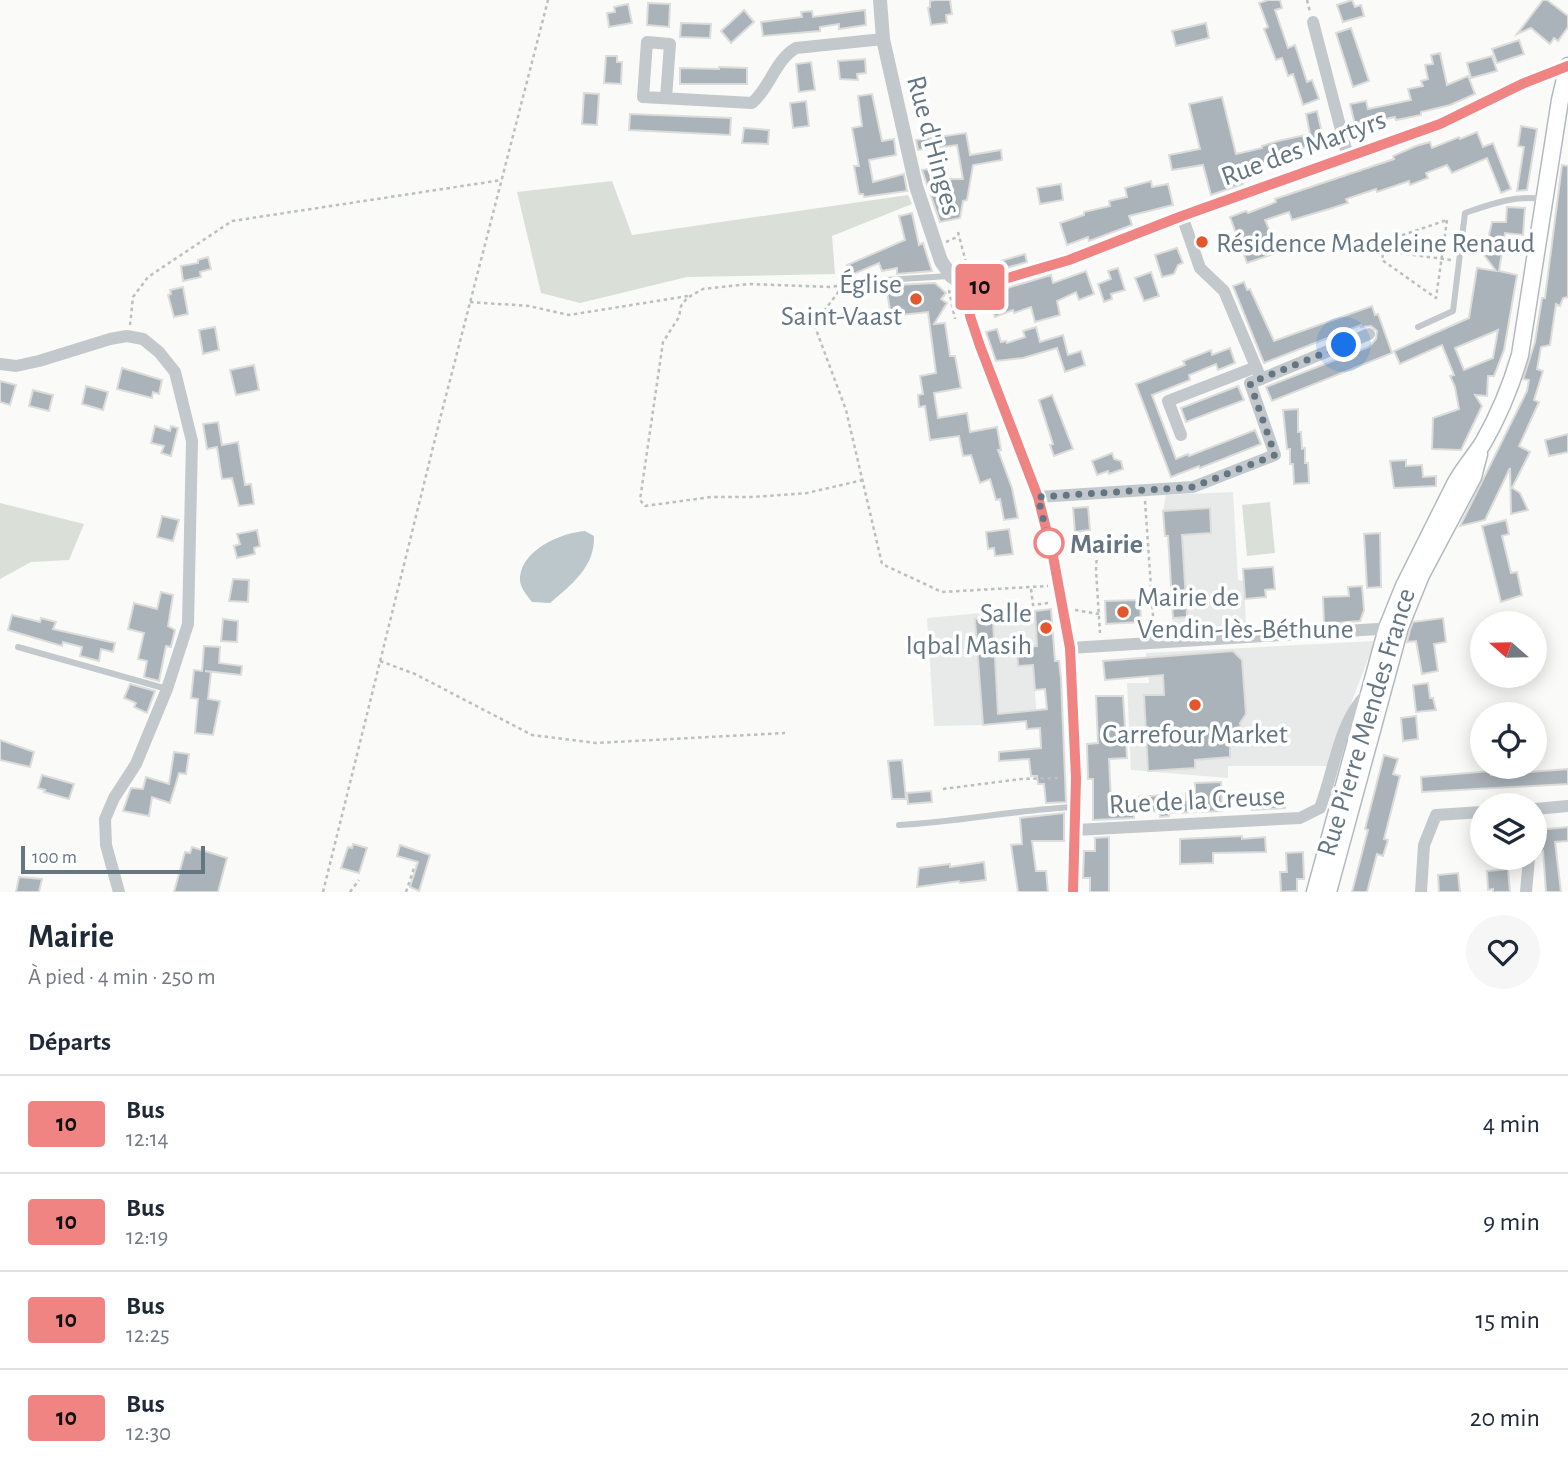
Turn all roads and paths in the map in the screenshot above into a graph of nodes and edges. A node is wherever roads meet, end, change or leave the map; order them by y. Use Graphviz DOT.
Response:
graph roads {
  1 [pos="548,0"];
  2 [pos="880,0"];
  3 [pos="1313,22"];
  4 [pos="883,39"];
  5 [pos="1568,66"];
  6 [pos="666,98"];
  7 [pos="1348,158"];
  8 [pos="502,180"];
  9 [pos="1545,200"];
  10 [pos="1182,216"];
  11 [pos="958,232"];
  12 [pos="1385,251"];
  13 [pos="1441,259"];
  14 [pos="1459,261"];
  15 [pos="944,277"];
  16 [pos="853,282"];
  17 [pos="844,285"];
  18 [pos="977,288"];
  19 [pos="690,296"];
  20 [pos="470,302"];
  21 [pos="955,319"];
  22 [pos="1418,327"];
  23 [pos="1369,334"];
  24 [pos="127,336"];
  25 [pos="0,364"];
  26 [pos="1259,373"];
  27 [pos="1181,435"];
  28 [pos="863,480"];
  29 [pos="1144,491"];
  30 [pos="1038,497"];
  31 [pos="1148,548"];
  32 [pos="1133,551"];
  33 [pos="1097,553"];
  34 [pos="1058,586"];
  35 [pos="1031,588"];
  36 [pos="1063,610"];
  37 [pos="1099,614"];
  38 [pos="1393,628"];
  39 [pos="1155,643"];
  40 [pos="1102,646"];
  41 [pos="18,648"];
  42 [pos="1070,648"];
  43 [pos="380,661"];
  44 [pos="167,689"];
  45 [pos="1367,694"];
  46 [pos="785,733"];
  47 [pos="1076,778"];
  48 [pos="943,789"];
  49 [pos="1568,806"];
  50 [pos="1076,807"];
  51 [pos="1547,810"];
  52 [pos="1470,813"];
  53 [pos="899,825"];
  54 [pos="1076,830"];
  55 [pos="415,866"];
  56 [pos="1528,870"];
  57 [pos="359,880"];
  58 [pos="119,892"];
  59 [pos="323,892"];
  60 [pos="350,892"];
  61 [pos="406,892"];
  62 [pos="1073,892"];
  63 [pos="1315,892"];
  64 [pos="1328,892"];
  65 [pos="1421,892"];
  66 [pos="1525,892"];
  1 -- 8 [label="path"];
  2 -- 4 [label="street, Rue d'Hinges"];
  3 -- 7 [label="street"];
  4 -- 6 [label="street"];
  4 -- 15 [label="street, Rue d'Hinges"];
  5 -- 7 [label="street, Rue des Martyrs"];
  5 -- 9 [label="main road, Rue Pierre Mendes France"];
  7 -- 10 [label="street, Rue des Martyrs"];
  8 -- 20 [label="path"];
  8 -- 24 [label="path"];
  9 -- 14 [label="lane"];
  9 -- 38 [label="main road, Rue Pierre Mendes France"];
  10 -- 18 [label="street, Rue des Martyrs"];
  10 -- 26 [label="street"];
  11 -- 18 [label="path"];
  12 -- 13 [label="path"];
  12 -- 13 [label="path"];
  12 -- 13 [label="path"];
  13 -- 14 [label="path"];
  14 -- 22 [label="lane"];
  15 -- 16 [label="lane"];
  15 -- 18 [label="street, Rue d'Hinges"];
  15 -- 21 [label="path"];
  16 -- 17 [label="path"];
  17 -- 19 [label="path"];
  17 -- 28 [label="path"];
  18 -- 30 [label="street"];
  19 -- 20 [label="path"];
  19 -- 28 [label="path"];
  20 -- 43 [label="path"];
  23 -- 26 [label="street"];
  24 -- 25 [label="street"];
  24 -- 44 [label="street"];
  26 -- 27 [label="street"];
  26 -- 29 [label="street"];
  28 -- 35 [label="path"];
  29 -- 30 [label="street"];
  29 -- 31 [label="path"];
  30 -- 34 [label="street"];
  31 -- 32 [label="path"];
  31 -- 39 [label="path"];
  33 -- 37 [label="path"];
  34 -- 35 [label="path"];
  34 -- 36 [label="street"];
  35 -- 36 [label="path"];
  36 -- 37 [label="path"];
  36 -- 42 [label="street"];
  37 -- 40 [label="path"];
  38 -- 39 [label="street"];
  38 -- 45 [label="main road, Rue Pierre Mendes France"];
  38 -- 64 [label="main road, Rue Pierre Mendes France"];
  39 -- 40 [label="street"];
  40 -- 42 [label="street"];
  41 -- 44 [label="lane"];
  42 -- 47 [label="street"];
  43 -- 46 [label="path"];
  43 -- 59 [label="path"];
  44 -- 58 [label="street"];
  45 -- 54 [label="street, Rue de la Creuse"];
  45 -- 63 [label="main road, Rue Pierre Mendes France"];
  47 -- 48 [label="path"];
  47 -- 50 [label="street"];
  49 -- 51 [label="street"];
  50 -- 53 [label="lane"];
  50 -- 54 [label="street"];
  52 -- 65 [label="street"];
  54 -- 62 [label="street"];
  55 -- 61 [label="path"];
  56 -- 66 [label="street"];
  57 -- 60 [label="path"];
}
